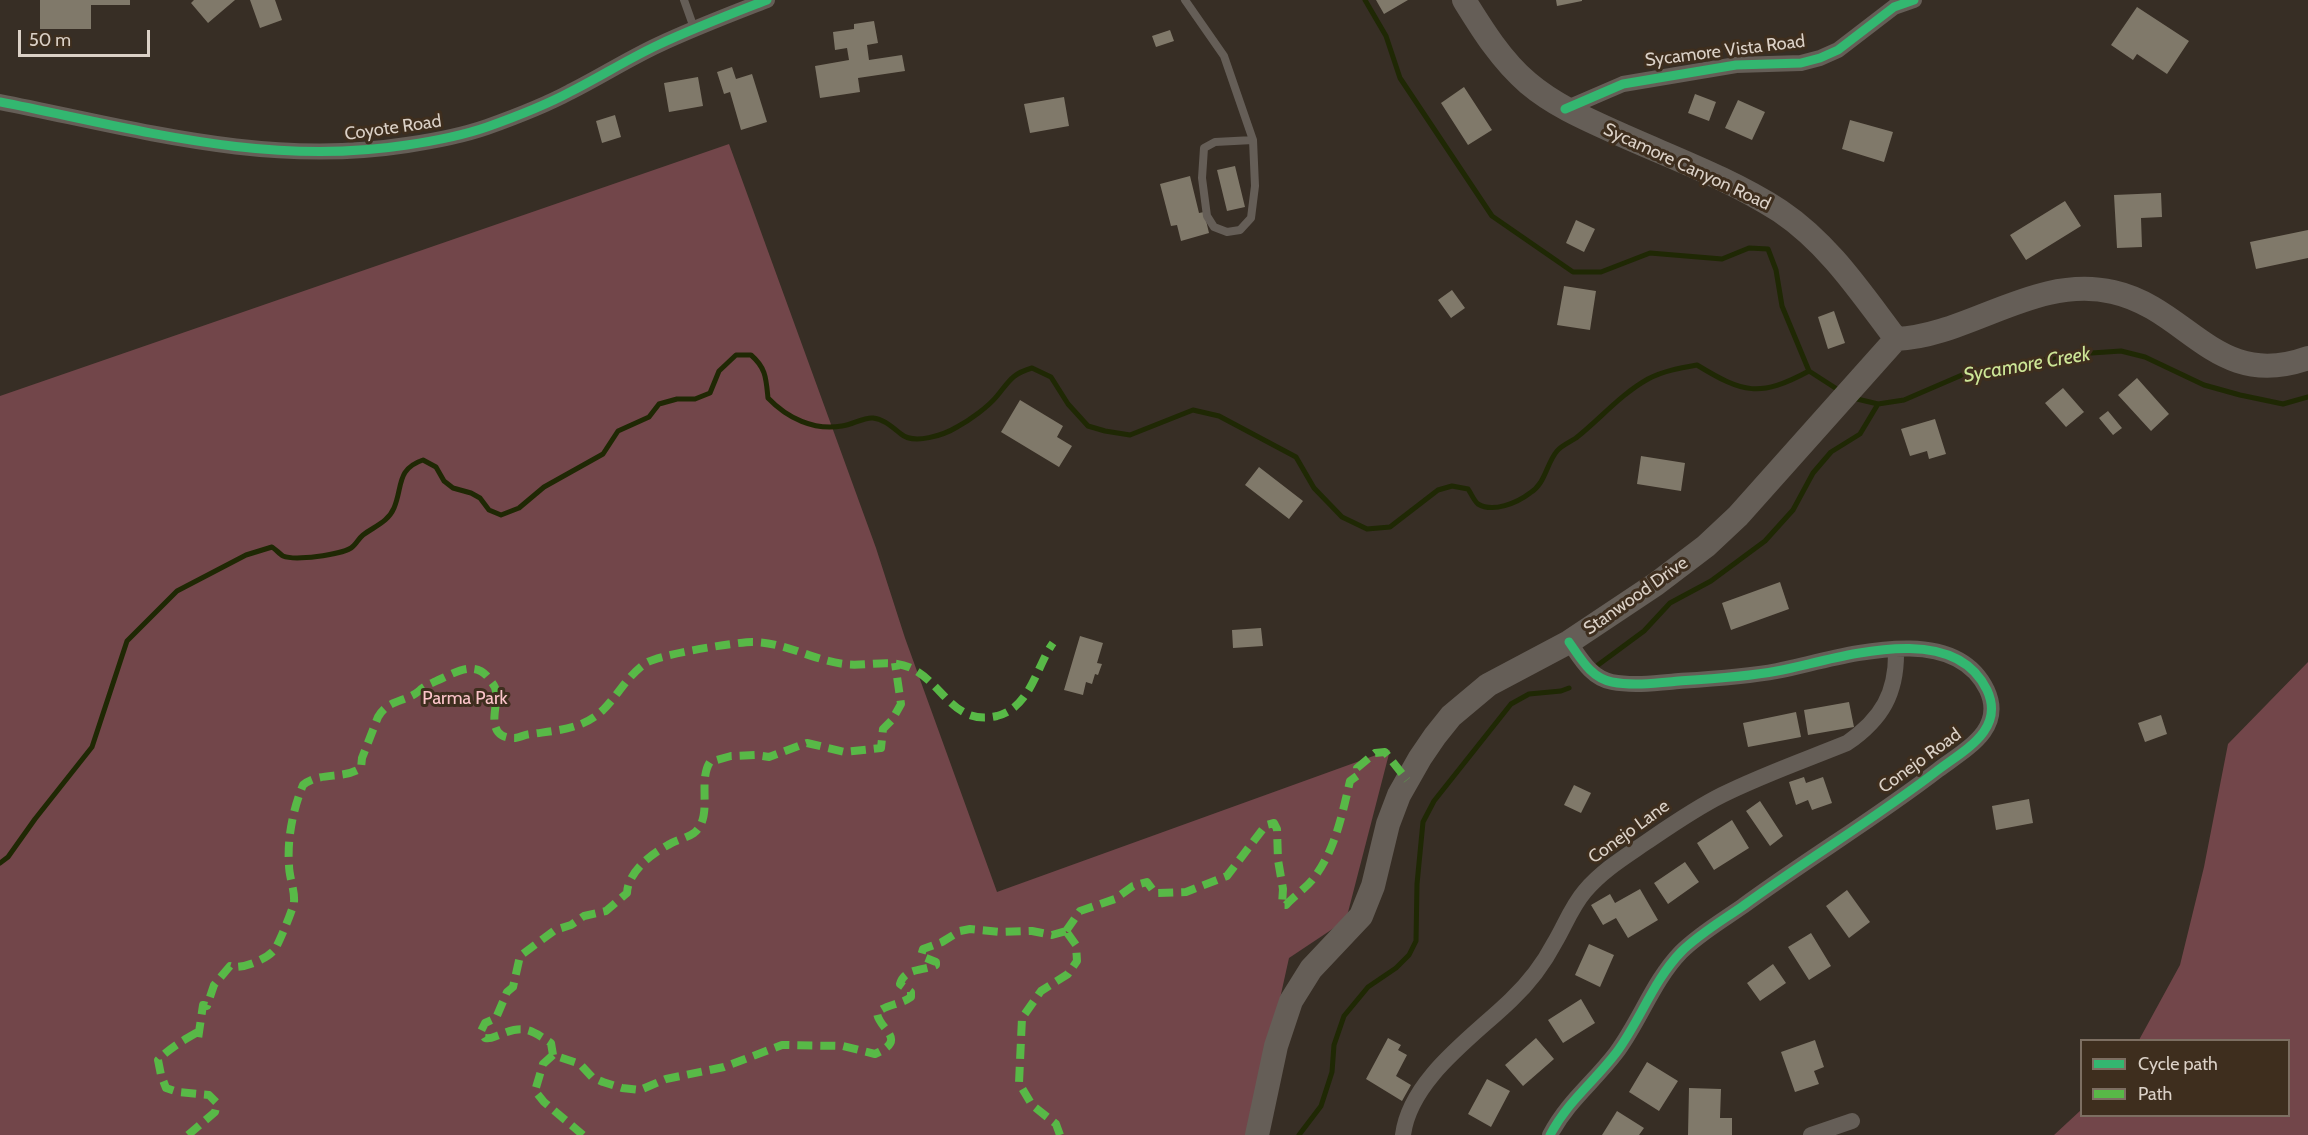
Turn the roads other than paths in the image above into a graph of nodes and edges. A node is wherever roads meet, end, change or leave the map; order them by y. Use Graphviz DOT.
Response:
graph roads {
  1 [pos="684,0"];
  2 [pos="767,0"];
  3 [pos="1185,0"];
  4 [pos="1464,0"];
  5 [pos="1914,0"];
  6 [pos="694,28"];
  7 [pos="0,102"];
  8 [pos="1565,109"];
  9 [pos="1253,140"];
  10 [pos="1896,339"];
  11 [pos="2308,358"];
  12 [pos="1569,642"];
  13 [pos="1896,650"];
  14 [pos="1852,1121"];
  15 [pos="1257,1135"];
  16 [pos="1403,1135"];
  17 [pos="1550,1135"];
  18 [pos="1811,1135"];
  1 -- 6 [label="lane"];
  2 -- 6 [label="street, Coyote Road"];
  3 -- 9 [label="lane"];
  4 -- 8 [label="main road, Sycamore Canyon Road"];
  5 -- 8 [label="street, Sycamore Vista Road"];
  6 -- 7 [label="street, Coyote Road"];
  8 -- 10 [label="main road, Sycamore Canyon Road"];
  9 -- 9 [label="lane"];
  10 -- 11 [label="main road"];
  10 -- 12 [label="main road, Stanwood Drive"];
  12 -- 13 [label="street, Conejo Road"];
  12 -- 15 [label="main road, Stanwood Drive"];
  13 -- 16 [label="street, Conejo Lane"];
  13 -- 17 [label="street, Conejo Road"];
  14 -- 18 [label="street"];
}
